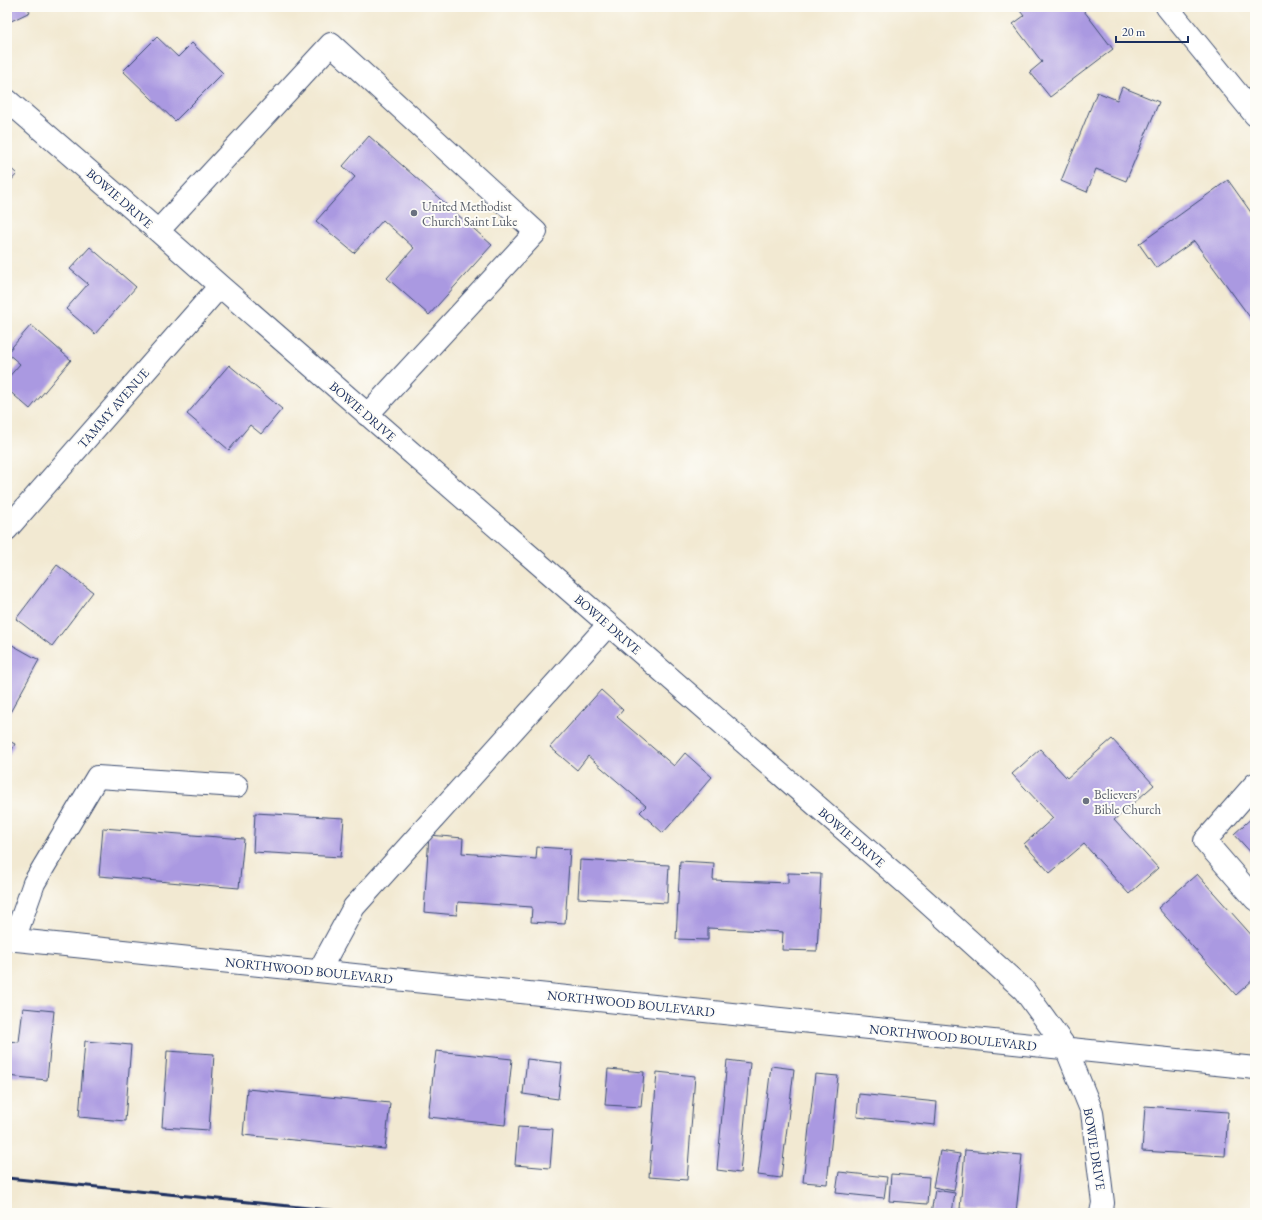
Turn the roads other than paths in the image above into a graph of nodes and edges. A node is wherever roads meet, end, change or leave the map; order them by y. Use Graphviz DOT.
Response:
graph roads {
  1 [pos="1167,7"];
  2 [pos="7,100"];
  3 [pos="1255,115"];
  4 [pos="158,231"];
  5 [pos="220,286"];
  6 [pos="367,415"];
  7 [pos="7,529"];
  8 [pos="608,625"];
  9 [pos="1255,784"];
  10 [pos="237,786"];
  11 [pos="1255,899"];
  12 [pos="10,939"];
  13 [pos="319,971"];
  14 [pos="1066,1048"];
  15 [pos="1255,1068"];
  16 [pos="1101,1213"];
  1 -- 3 [label="street"];
  2 -- 4 [label="street, BOWIE DRIVE"];
  4 -- 5 [label="street, BOWIE DRIVE"];
  4 -- 6 [label="street"];
  5 -- 6 [label="street, BOWIE DRIVE"];
  5 -- 7 [label="street, TAMMY AVENUE"];
  6 -- 8 [label="street, BOWIE DRIVE"];
  8 -- 13 [label="street"];
  8 -- 14 [label="street, BOWIE DRIVE"];
  9 -- 11 [label="street"];
  10 -- 12 [label="street"];
  12 -- 13 [label="street, NORTHWOOD BOULEVARD"];
  13 -- 14 [label="street, NORTHWOOD BOULEVARD"];
  14 -- 15 [label="street, NORTHWOOD BOULEVARD"];
  14 -- 16 [label="street, BOWIE DRIVE"];
}
